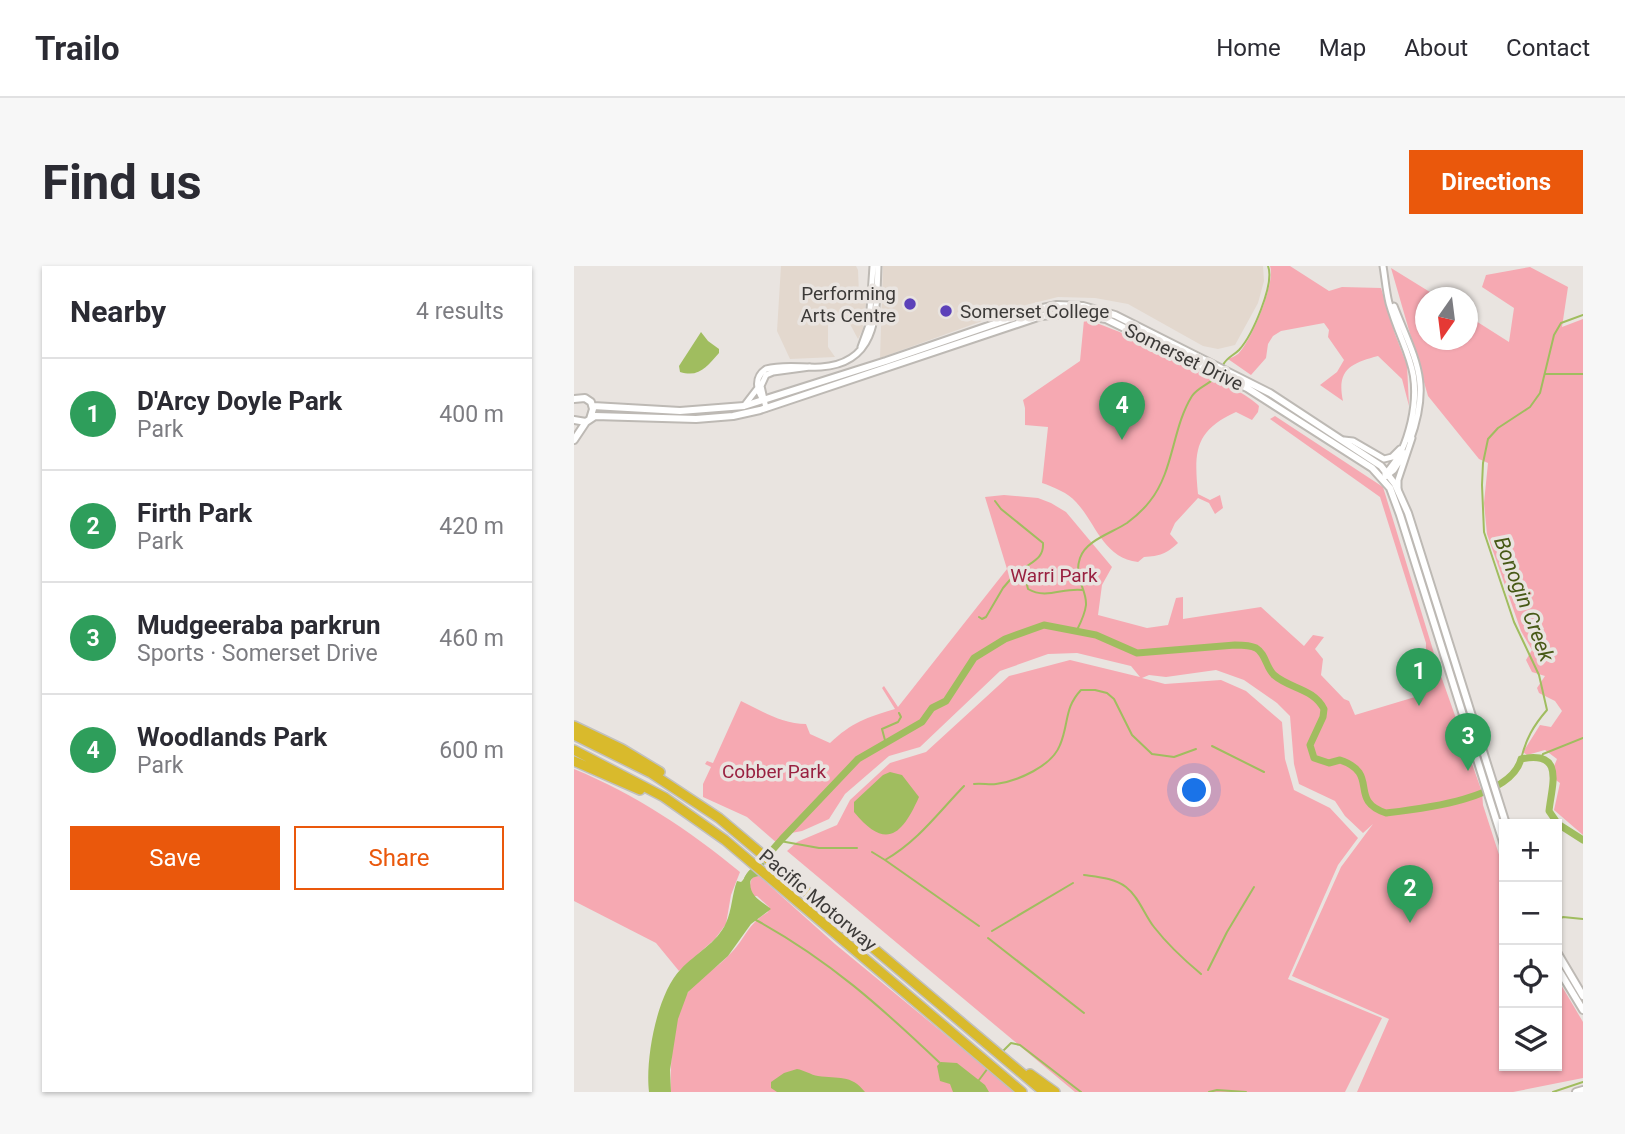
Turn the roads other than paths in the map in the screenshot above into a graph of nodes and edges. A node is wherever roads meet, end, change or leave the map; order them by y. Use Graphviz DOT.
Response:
graph roads {
  1 [pos="876,266"];
  2 [pos="1383,266"];
  3 [pos="1387,287"];
  4 [pos="1408,338"];
  5 [pos="1203,362"];
  6 [pos="1414,372"];
  7 [pos="1227,373"];
  8 [pos="760,385"];
  9 [pos="773,398"];
  10 [pos="574,399"];
  11 [pos="765,405"];
  12 [pos="593,406"];
  13 [pos="744,406"];
  14 [pos="588,420"];
  15 [pos="574,421"];
  16 [pos="1411,431"];
  17 [pos="574,440"];
  18 [pos="1343,440"];
  19 [pos="1386,475"];
  20 [pos="1398,489"];
  21 [pos="1446,649"];
  22 [pos="574,726"];
  23 [pos="574,735"];
  24 [pos="574,750"];
  25 [pos="574,761"];
  26 [pos="664,797"];
  27 [pos="705,808"];
  28 [pos="1505,819"];
  29 [pos="1499,829"];
  30 [pos="1562,960"];
  31 [pos="1562,975"];
  32 [pos="1583,996"];
  33 [pos="1583,1010"];
  34 [pos="1013,1064"];
  35 [pos="1583,1090"];
  36 [pos="1022,1092"];
  37 [pos="1044,1092"];
  38 [pos="1055,1092"];
  39 [pos="1576,1092"];
  1 -- 8 [label="street"];
  2 -- 3 [label="street"];
  3 -- 4 [label="street"];
  3 -- 6 [label="street"];
  4 -- 6 [label="street"];
  4 -- 16 [label="street"];
  5 -- 7 [label="main road, Somerset Drive"];
  5 -- 9 [label="main road, Somerset Drive"];
  5 -- 11 [label="main road, Somerset Drive"];
  6 -- 16 [label="street"];
  7 -- 18 [label="main road, Somerset Drive"];
  7 -- 19 [label="main road, Somerset Drive"];
  8 -- 9 [label="street"];
  8 -- 11 [label="street"];
  8 -- 13 [label="street"];
  9 -- 11 [label="main road, Somerset Drive"];
  10 -- 12 [label="main road, Somerset Drive"];
  11 -- 13 [label="main road, Somerset Drive"];
  11 -- 14 [label="main road, Somerset Drive"];
  12 -- 13 [label="main road, Somerset Drive"];
  12 -- 14 [label="main road"];
  14 -- 15 [label="main road, Somerset Drive"];
  14 -- 17 [label="main road"];
  16 -- 18 [label="street"];
  16 -- 19 [label="street"];
  16 -- 20 [label="street"];
  18 -- 19 [label="main road, Somerset Drive"];
  19 -- 20 [label="main road, Somerset Drive"];
  19 -- 21 [label="main road, Somerset Drive"];
  20 -- 21 [label="main road, Somerset Drive"];
  21 -- 28 [label="main road, Somerset Drive"];
  21 -- 29 [label="main road, Somerset Drive"];
  22 -- 27 [label="highway"];
  23 -- 27 [label="highway, Pacific Motorway"];
  24 -- 26 [label="highway, Pacific Motorway"];
  25 -- 26 [label="highway"];
  26 -- 36 [label="highway, Pacific Motorway"];
  27 -- 34 [label="highway, Pacific Motorway"];
  30 -- 32 [label="main road"];
  31 -- 33 [label="main road"];
  34 -- 37 [label="highway, Pacific Motorway"];
  34 -- 38 [label="highway"];
  35 -- 39 [label="main road"];
}
